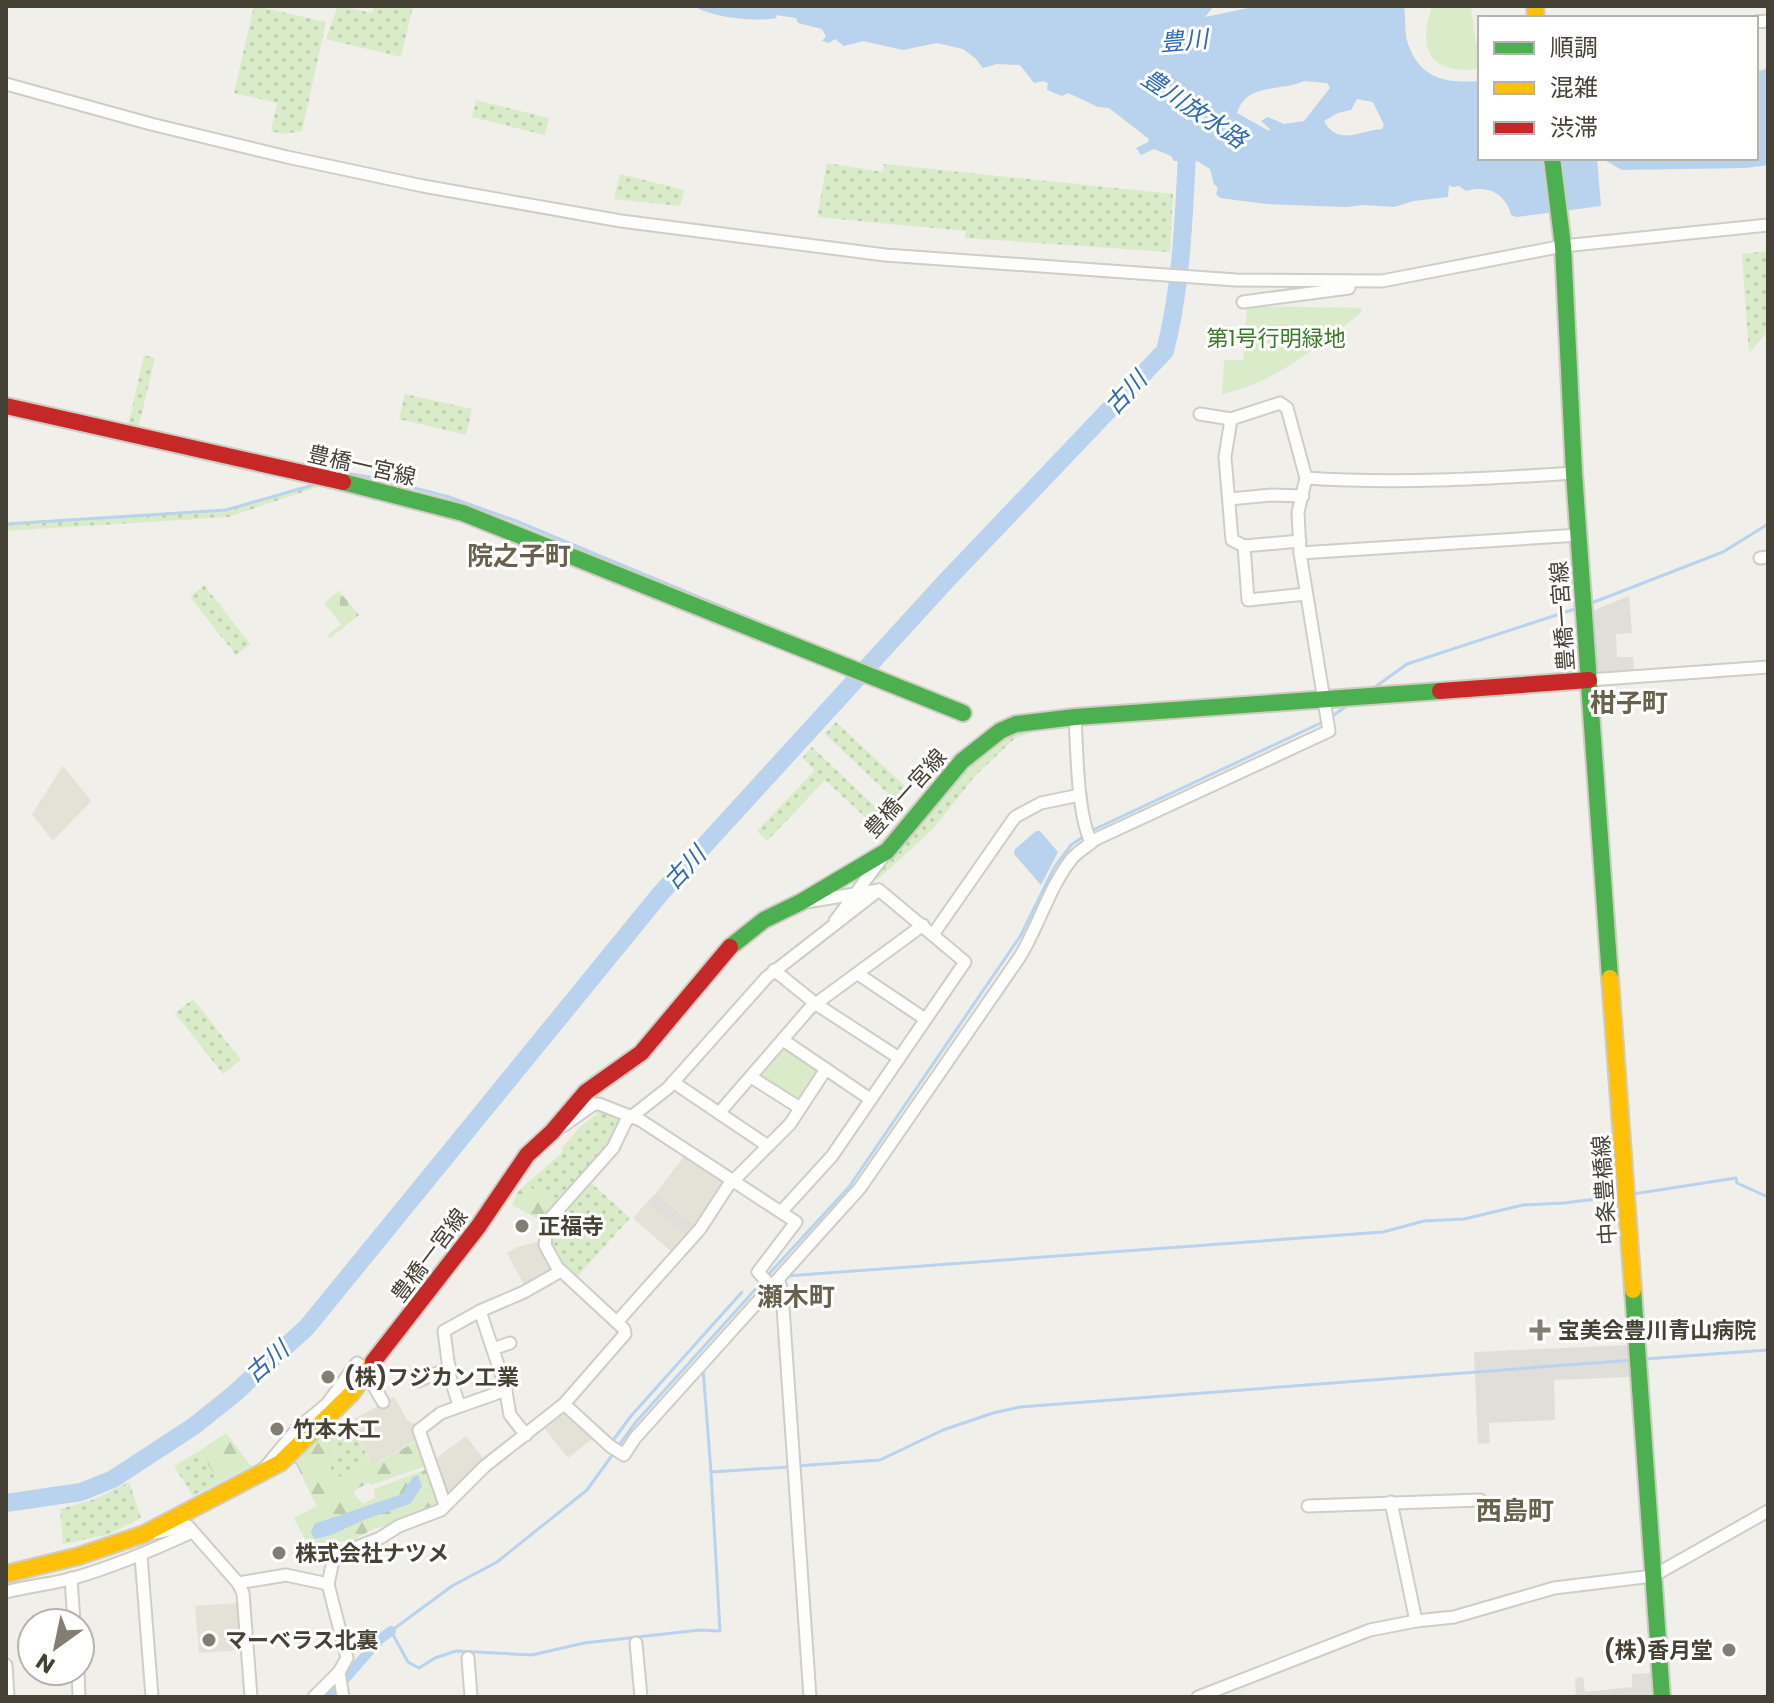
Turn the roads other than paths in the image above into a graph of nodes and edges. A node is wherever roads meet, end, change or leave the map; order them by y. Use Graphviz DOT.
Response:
graph roads {
  1 [pos="6,84"];
  2 [pos="1552,160"];
  3 [pos="1768,225"];
  4 [pos="1563,246"];
  5 [pos="1371,281"];
  6 [pos="1243,302"];
  7 [pos="6,406"];
  8 [pos="1200,414"];
  9 [pos="1231,419"];
  10 [pos="1574,473"];
  11 [pos="1306,478"];
  12 [pos="1303,496"];
  13 [pos="1229,499"];
  14 [pos="1579,535"];
  15 [pos="1244,546"];
  16 [pos="1300,547"];
  17 [pos="1306,594"];
  18 [pos="1768,667"];
  19 [pos="1589,680"];
  20 [pos="1325,706"];
  21 [pos="963,713"];
  22 [pos="1075,717"];
  23 [pos="1080,795"];
  24 [pos="1088,837"];
  25 [pos="887,851"];
  26 [pos="879,890"];
  27 [pos="855,894"];
  28 [pos="801,902"];
  29 [pos="923,925"];
  30 [pos="832,927"];
  31 [pos="934,933"];
  32 [pos="774,970"];
  33 [pos="858,974"];
  34 [pos="816,1004"];
  35 [pos="925,1019"];
  36 [pos="783,1040"];
  37 [pos="899,1058"];
  38 [pos="826,1069"];
  39 [pos="751,1077"];
  40 [pos="673,1082"];
  41 [pos="870,1099"];
  42 [pos="800,1108"];
  43 [pos="719,1113"];
  44 [pos="631,1116"];
  45 [pos="552,1132"];
  46 [pos="768,1146"];
  47 [pos="733,1181"];
  48 [pos="781,1212"];
  49 [pos="561,1271"];
  50 [pos="774,1280"];
  51 [pos="480,1311"];
  52 [pos="617,1322"];
  53 [pos="510,1343"];
  54 [pos="493,1349"];
  55 [pos="450,1368"];
  56 [pos="365,1373"];
  57 [pos="418,1381"];
  58 [pos="506,1390"];
  59 [pos="383,1402"];
  60 [pos="564,1404"];
  61 [pos="459,1405"];
  62 [pos="526,1435"];
  63 [pos="1480,1500"];
  64 [pos="1391,1502"];
  65 [pos="445,1505"];
  66 [pos="1308,1506"];
  67 [pos="1768,1511"];
  68 [pos="192,1532"];
  69 [pos="144,1534"];
  70 [pos="141,1556"];
  71 [pos="6,1574"];
  72 [pos="1653,1576"];
  73 [pos="71,1578"];
  74 [pos="238,1583"];
  75 [pos="328,1584"];
  76 [pos="6,1592"];
  77 [pos="73,1607"];
  78 [pos="1416,1621"];
  79 [pos="636,1643"];
  80 [pos="468,1658"];
  81 [pos="6,1665"];
  82 [pos="340,1673"];
  83 [pos="343,1696"];
  84 [pos="8,1697"];
  85 [pos="152,1697"];
  86 [pos="251,1697"];
  87 [pos="314,1697"];
  88 [pos="471,1697"];
  89 [pos="641,1697"];
  90 [pos="810,1697"];
  91 [pos="1198,1697"];
  92 [pos="1662,1697"];
  1 -- 5 [label="street"];
  2 -- 4 [label="main road, 豊橋一宮線"];
  3 -- 4 [label="street"];
  4 -- 5 [label="street"];
  4 -- 10 [label="main road, 豊橋一宮線"];
  5 -- 6 [label="street"];
  7 -- 21 [label="main road, 豊橋一宮線"];
  8 -- 9 [label="street"];
  9 -- 11 [label="street"];
  9 -- 13 [label="street"];
  10 -- 11 [label="street"];
  10 -- 14 [label="main road, 豊橋一宮線"];
  11 -- 12 [label="street"];
  12 -- 13 [label="street"];
  12 -- 16 [label="street"];
  13 -- 15 [label="street"];
  14 -- 16 [label="street"];
  14 -- 19 [label="main road, 豊橋一宮線"];
  15 -- 16 [label="street"];
  15 -- 17 [label="street"];
  16 -- 17 [label="street"];
  17 -- 20 [label="street"];
  18 -- 19 [label="street"];
  19 -- 20 [label="main road, 豊橋一宮線"];
  19 -- 72 [label="main road, 中条豊橋線"];
  20 -- 22 [label="main road, 豊橋一宮線"];
  20 -- 24 [label="street"];
  22 -- 23 [label="street"];
  22 -- 25 [label="main road, 豊橋一宮線"];
  23 -- 24 [label="street"];
  23 -- 31 [label="street"];
  24 -- 50 [label="street"];
  25 -- 27 [label="street"];
  25 -- 28 [label="main road, 豊橋一宮線"];
  26 -- 27 [label="street"];
  26 -- 29 [label="street"];
  26 -- 30 [label="street"];
  27 -- 28 [label="street"];
  27 -- 30 [label="street"];
  28 -- 45 [label="main road, 豊橋一宮線"];
  29 -- 31 [label="street"];
  29 -- 33 [label="street"];
  30 -- 32 [label="street"];
  31 -- 35 [label="street"];
  32 -- 34 [label="street"];
  32 -- 40 [label="street"];
  33 -- 34 [label="street"];
  33 -- 35 [label="street"];
  34 -- 36 [label="street"];
  34 -- 37 [label="street"];
  35 -- 37 [label="street"];
  36 -- 38 [label="street"];
  36 -- 39 [label="street"];
  37 -- 41 [label="street"];
  38 -- 41 [label="street"];
  38 -- 42 [label="street"];
  39 -- 42 [label="street"];
  39 -- 43 [label="street"];
  40 -- 43 [label="street"];
  40 -- 44 [label="street"];
  41 -- 48 [label="street"];
  42 -- 46 [label="street"];
  43 -- 46 [label="street"];
  44 -- 45 [label="street"];
  44 -- 47 [label="street"];
  44 -- 49 [label="street"];
  45 -- 56 [label="main road, 豊橋一宮線"];
  46 -- 47 [label="street"];
  47 -- 48 [label="street"];
  47 -- 52 [label="street"];
  48 -- 50 [label="street"];
  49 -- 51 [label="street"];
  49 -- 52 [label="street"];
  50 -- 60 [label="street"];
  50 -- 90 [label="street"];
  51 -- 54 [label="street"];
  51 -- 55 [label="street"];
  52 -- 60 [label="street"];
  53 -- 54 [label="street"];
  54 -- 58 [label="street"];
  55 -- 57 [label="street"];
  55 -- 61 [label="street"];
  56 -- 59 [label="street"];
  56 -- 69 [label="main road, 豊橋一宮線"];
  58 -- 61 [label="street"];
  58 -- 62 [label="street"];
  60 -- 62 [label="street"];
  61 -- 65 [label="street"];
  62 -- 65 [label="street"];
  63 -- 64 [label="street"];
  64 -- 66 [label="street"];
  64 -- 78 [label="street"];
  65 -- 75 [label="street"];
  67 -- 72 [label="street"];
  68 -- 69 [label="street"];
  68 -- 70 [label="street"];
  68 -- 74 [label="street"];
  69 -- 71 [label="main road, 豊橋一宮線"];
  70 -- 73 [label="street"];
  70 -- 85 [label="street"];
  72 -- 78 [label="street"];
  72 -- 92 [label="main road, 中条豊橋線"];
  73 -- 76 [label="street"];
  73 -- 77 [label="street"];
  74 -- 75 [label="street"];
  74 -- 86 [label="street"];
  75 -- 82 [label="street"];
  78 -- 91 [label="street"];
  79 -- 89 [label="street"];
  80 -- 88 [label="street"];
  81 -- 84 [label="street"];
  82 -- 83 [label="street"];
  82 -- 87 [label="street"];
}
